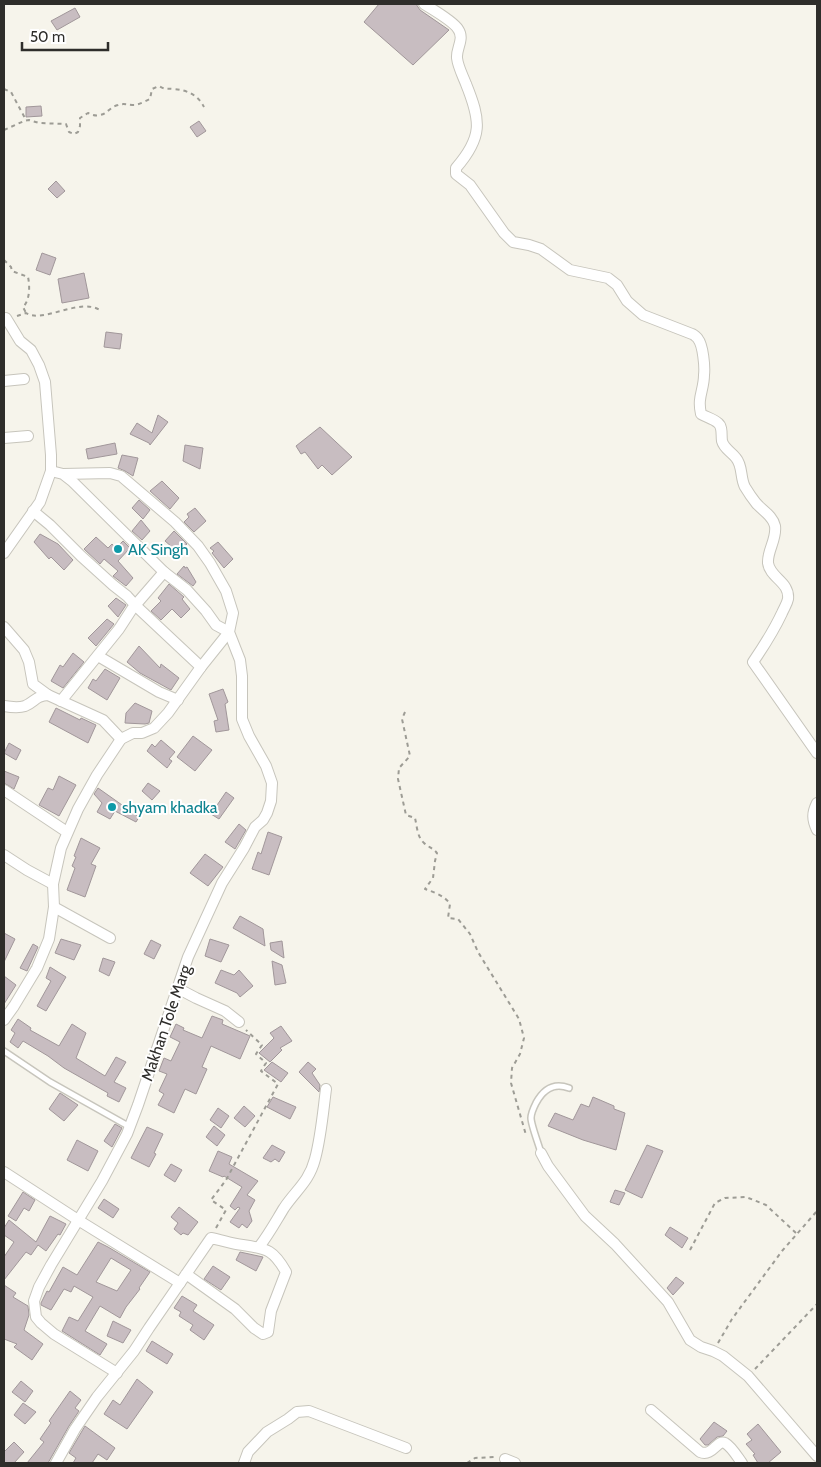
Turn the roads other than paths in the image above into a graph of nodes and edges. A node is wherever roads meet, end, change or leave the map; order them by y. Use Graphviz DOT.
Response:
graph roads {
  1 [pos="424,4"];
  2 [pos="6,318"];
  3 [pos="24,379"];
  4 [pos="4,381"];
  5 [pos="28,436"];
  6 [pos="4,438"];
  7 [pos="51,472"];
  8 [pos="63,474"];
  9 [pos="34,511"];
  10 [pos="4,553"];
  11 [pos="164,572"];
  12 [pos="136,606"];
  13 [pos="4,627"];
  14 [pos="229,632"];
  15 [pos="98,656"];
  16 [pos="201,667"];
  17 [pos="48,695"];
  18 [pos="178,700"];
  19 [pos="61,701"];
  20 [pos="4,706"];
  21 [pos="121,739"];
  22 [pos="817,753"];
  23 [pos="4,790"];
  24 [pos="817,803"];
  25 [pos="817,830"];
  26 [pos="67,832"];
  27 [pos="4,855"];
  28 [pos="53,884"];
  29 [pos="54,907"];
  30 [pos="110,938"];
  31 [pos="177,988"];
  32 [pos="4,1020"];
  33 [pos="240,1022"];
  34 [pos="4,1051"];
  35 [pos="568,1088"];
  36 [pos="326,1089"];
  37 [pos="130,1127"];
  38 [pos="541,1153"];
  39 [pos="4,1172"];
  40 [pos="78,1220"];
  41 [pos="259,1247"];
  42 [pos="183,1279"];
  43 [pos="117,1374"];
  44 [pos="651,1410"];
  45 [pos="406,1448"];
  46 [pos="817,1456"];
  47 [pos="505,1459"];
  48 [pos="56,1463"];
  49 [pos="244,1463"];
  50 [pos="515,1463"];
  51 [pos="742,1463"];
  1 -- 22 [label="street"];
  2 -- 7 [label="street"];
  3 -- 4 [label="street"];
  5 -- 6 [label="street"];
  7 -- 8 [label="street, Makhan Tole Marg"];
  7 -- 9 [label="street"];
  8 -- 11 [label="street"];
  8 -- 14 [label="street, Makhan Tole Marg"];
  9 -- 10 [label="street"];
  9 -- 12 [label="street"];
  11 -- 12 [label="street"];
  11 -- 14 [label="street"];
  12 -- 15 [label="street"];
  12 -- 16 [label="street"];
  13 -- 17 [label="street"];
  14 -- 16 [label="street"];
  14 -- 31 [label="street, Makhan Tole Marg"];
  15 -- 18 [label="street"];
  15 -- 19 [label="street"];
  16 -- 18 [label="street"];
  17 -- 19 [label="street"];
  17 -- 20 [label="street"];
  18 -- 21 [label="street"];
  19 -- 21 [label="street"];
  21 -- 26 [label="street"];
  23 -- 26 [label="street"];
  24 -- 25 [label="street"];
  26 -- 28 [label="street"];
  27 -- 28 [label="street"];
  28 -- 29 [label="street"];
  29 -- 30 [label="street"];
  29 -- 32 [label="street"];
  31 -- 33 [label="street"];
  31 -- 37 [label="street, Makhan Tole Marg"];
  34 -- 37 [label="lane"];
  35 -- 38 [label="lane"];
  36 -- 41 [label="street"];
  37 -- 40 [label="street, Makhan Tole Marg"];
  38 -- 46 [label="street"];
  39 -- 40 [label="street"];
  40 -- 42 [label="street"];
  40 -- 43 [label="street, Makhan Tole Marg"];
  41 -- 42 [label="street"];
  41 -- 42 [label="street"];
  42 -- 43 [label="street"];
  43 -- 48 [label="street"];
  44 -- 51 [label="street"];
  45 -- 49 [label="street"];
  47 -- 50 [label="street"];
}
